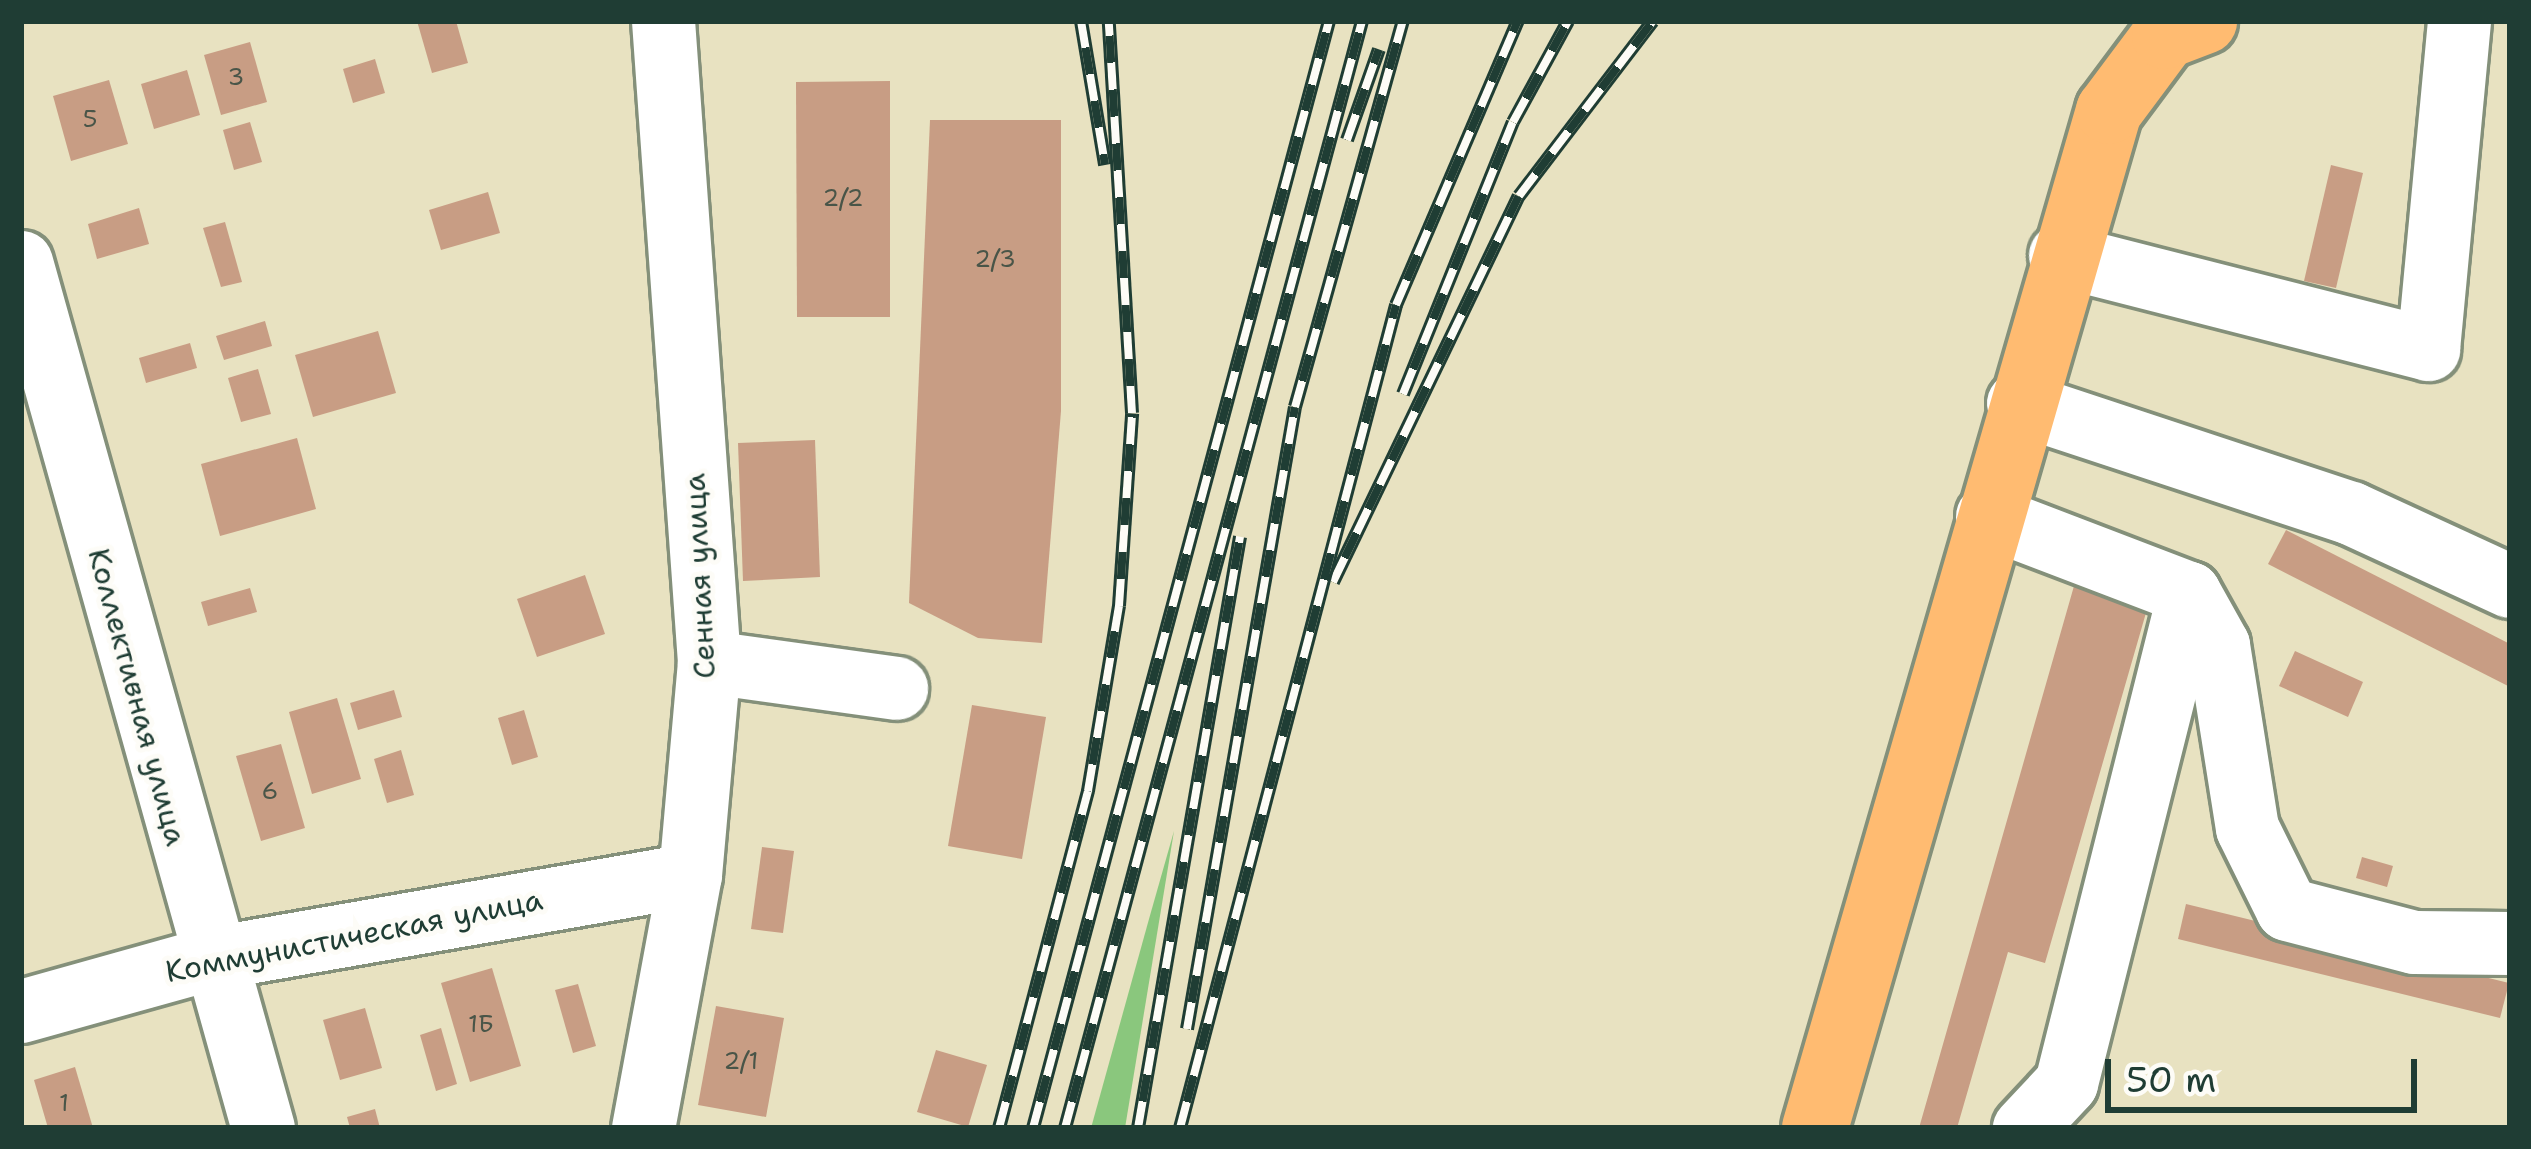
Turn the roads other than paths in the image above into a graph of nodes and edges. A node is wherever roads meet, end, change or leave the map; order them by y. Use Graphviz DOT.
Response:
graph roads {
  1 [pos="663,21"];
  2 [pos="2459,21"];
  3 [pos="2184,28"];
  4 [pos="2060,255"];
  5 [pos="21,262"];
  6 [pos="2018,403"];
  7 [pos="1987,516"];
  8 [pos="2510,586"];
  9 [pos="2189,592"];
  10 [pos="709,662"];
  11 [pos="896,688"];
  12 [pos="690,875"];
  13 [pos="2510,943"];
  14 [pos="207,958"];
  15 [pos="21,1011"];
  16 [pos="263,1128"];
  17 [pos="644,1128"];
  18 [pos="1815,1128"];
  19 [pos="2024,1128"];
  1 -- 10 [label="street, Сенная улица"];
  2 -- 4 [label="street"];
  3 -- 4 [label="main road"];
  4 -- 6 [label="main road"];
  5 -- 14 [label="street, Коллективная улица"];
  6 -- 7 [label="main road"];
  6 -- 8 [label="street"];
  7 -- 9 [label="street"];
  7 -- 18 [label="main road"];
  9 -- 13 [label="street"];
  9 -- 19 [label="street"];
  10 -- 11 [label="street"];
  10 -- 12 [label="street, Сенная улица"];
  12 -- 14 [label="street, Коммунистическая улица"];
  12 -- 17 [label="street, Сенная улица"];
  14 -- 15 [label="street, Коммунистическая улица"];
  14 -- 16 [label="street, Коллективная улица"];
}
